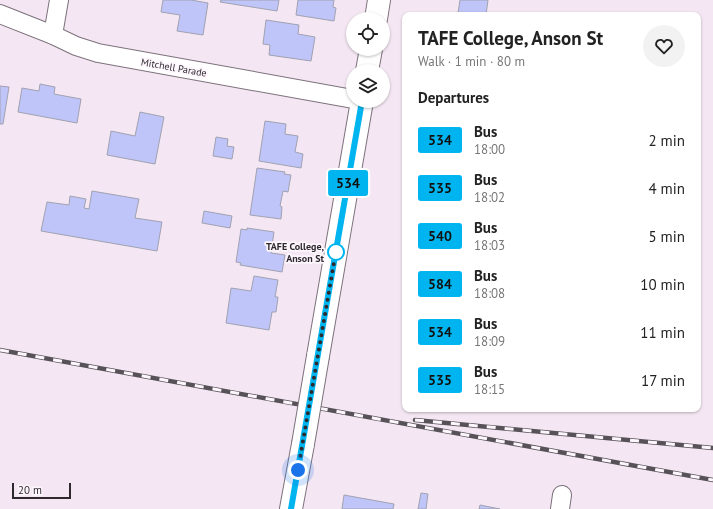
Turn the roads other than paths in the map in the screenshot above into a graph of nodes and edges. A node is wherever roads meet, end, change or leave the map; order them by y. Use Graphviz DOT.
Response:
graph roads {
  1 [pos="59,0"];
  2 [pos="379,0"];
  3 [pos="377,12"];
  4 [pos="0,14"];
  5 [pos="53,35"];
  6 [pos="346,98"];
  7 [pos="361,108"];
  8 [pos="291,509"];
  1 -- 5 [label="street"];
  2 -- 3 [label="street"];
  4 -- 5 [label="street, Mitchell Parade"];
  5 -- 6 [label="street, Mitchell Parade"];
  7 -- 8 [label="street, bridge"];
}
